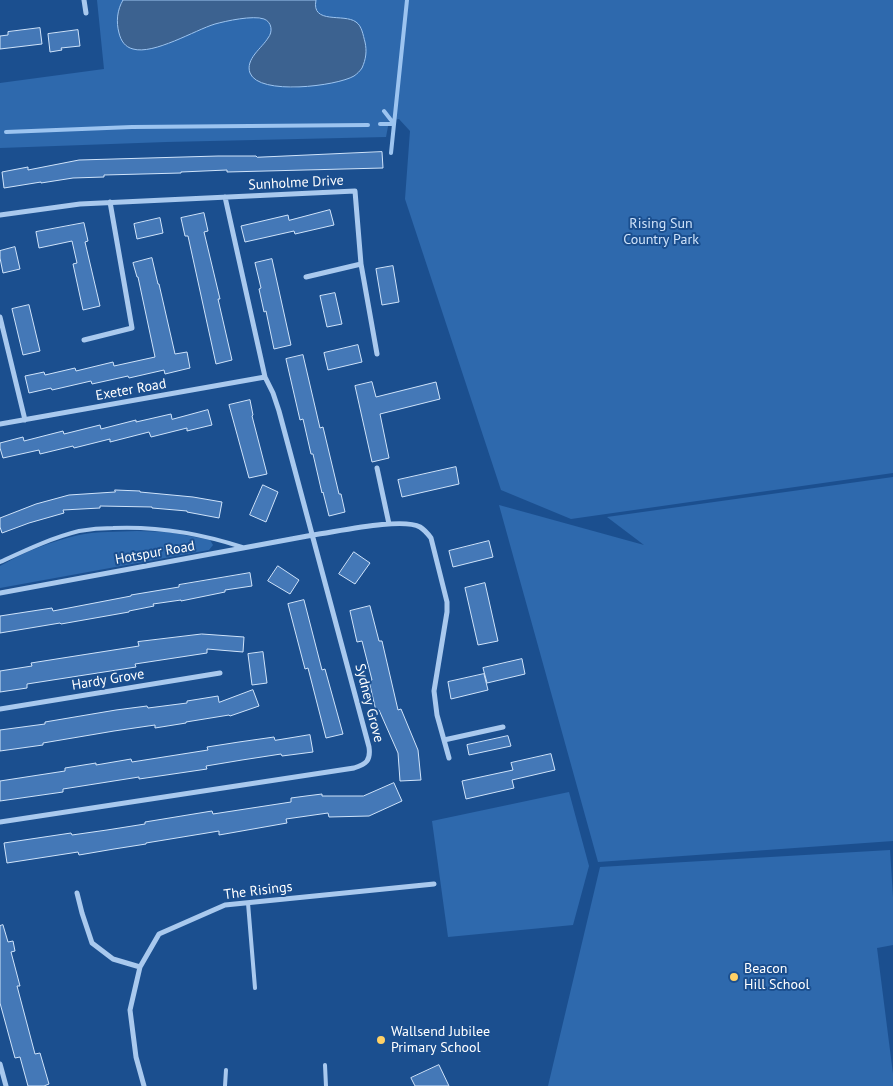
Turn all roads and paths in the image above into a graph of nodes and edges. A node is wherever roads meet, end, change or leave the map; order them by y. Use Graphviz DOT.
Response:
graph roads {
  1 [pos="84,0"];
  2 [pos="86,13"];
  3 [pos="225,197"];
  4 [pos="110,202"];
  5 [pos="0,215"];
  6 [pos="361,264"];
  7 [pos="306,277"];
  8 [pos="0,317"];
  9 [pos="84,340"];
  10 [pos="377,354"];
  11 [pos="265,377"];
  12 [pos="25,420"];
  13 [pos="0,424"];
  14 [pos="377,468"];
  15 [pos="389,524"];
  16 [pos="313,535"];
  17 [pos="244,548"];
  18 [pos="0,562"];
  19 [pos="0,593"];
  20 [pos="220,673"];
  21 [pos="0,709"];
  22 [pos="503,727"];
  23 [pos="444,740"];
  24 [pos="449,758"];
  25 [pos="0,822"];
  26 [pos="434,884"];
  27 [pos="77,893"];
  28 [pos="248,903"];
  29 [pos="140,967"];
  30 [pos="255,988"];
  31 [pos="0,1064"];
  32 [pos="325,1065"];
  33 [pos="226,1070"];
  34 [pos="6,1086"];
  35 [pos="144,1086"];
  36 [pos="225,1086"];
  37 [pos="326,1086"];
  1 -- 2 [label="street"];
  3 -- 4 [label="street, Sunholme Drive"];
  3 -- 6 [label="street, Sunholme Drive"];
  3 -- 11 [label="street"];
  4 -- 5 [label="street, Sunholme Drive"];
  4 -- 9 [label="street"];
  6 -- 7 [label="street"];
  6 -- 10 [label="street, Sunholme Drive"];
  8 -- 12 [label="street"];
  11 -- 12 [label="street, Exeter Road"];
  11 -- 16 [label="street, Sydney Grove"];
  12 -- 13 [label="street, Exeter Road"];
  14 -- 15 [label="street"];
  15 -- 16 [label="street, Hotspur Road"];
  15 -- 23 [label="street, Hotspur Road"];
  16 -- 17 [label="street, Hotspur Road"];
  16 -- 25 [label="street, Sydney Grove"];
  17 -- 18 [label="lane"];
  17 -- 19 [label="street, Hotspur Road"];
  20 -- 21 [label="street, Hardy Grove"];
  22 -- 23 [label="street"];
  23 -- 24 [label="street, Hotspur Road"];
  26 -- 28 [label="street, The Risings"];
  27 -- 29 [label="street"];
  28 -- 29 [label="street, The Risings"];
  28 -- 30 [label="lane"];
  29 -- 35 [label="street, The Risings"];
  31 -- 34 [label="street"];
  32 -- 37 [label="lane"];
  33 -- 36 [label="lane"];
}
